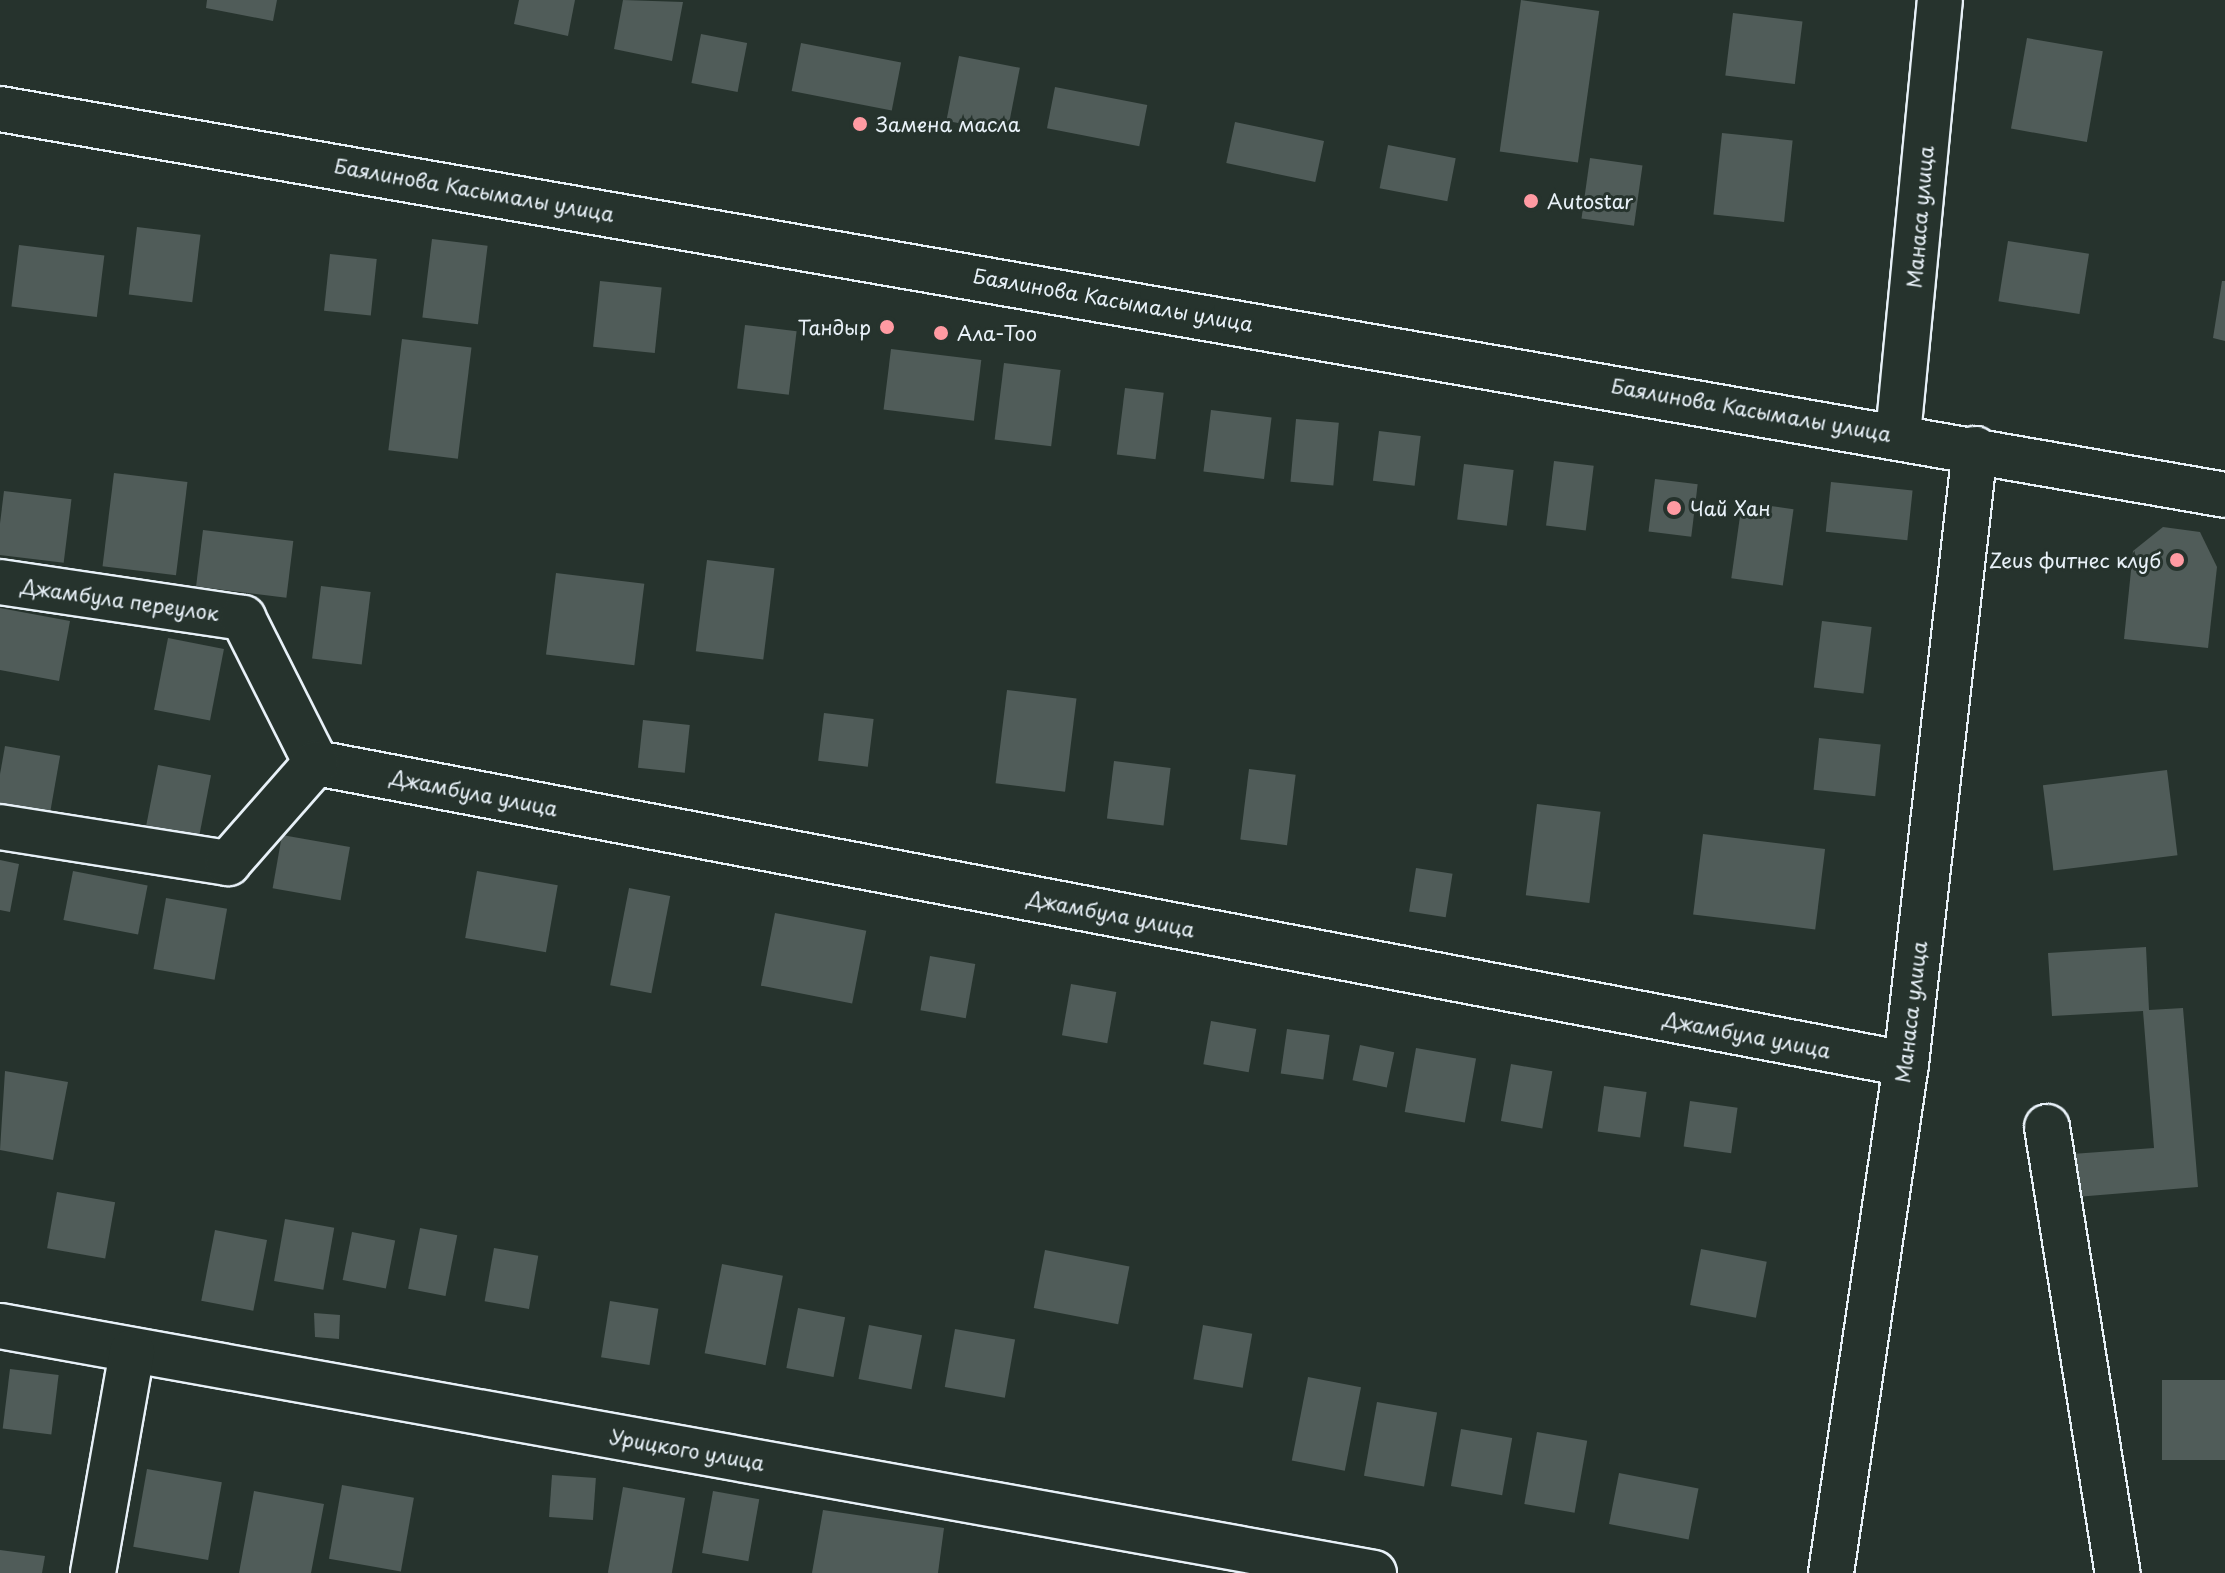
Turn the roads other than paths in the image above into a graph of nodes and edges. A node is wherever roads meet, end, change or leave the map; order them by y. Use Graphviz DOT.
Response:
graph roads {
  1 [pos="1940,0"];
  2 [pos="0,109"];
  3 [pos="1898,435"];
  4 [pos="1975,449"];
  5 [pos="2225,495"];
  6 [pos="0,582"];
  7 [pos="316,763"];
  8 [pos="0,827"];
  9 [pos="1906,1064"];
  10 [pos="2047,1127"];
  11 [pos="0,1326"];
  12 [pos="132,1351"];
  13 [pos="93,1573"];
  14 [pos="1374,1573"];
  15 [pos="1831,1573"];
  16 [pos="2118,1573"];
  1 -- 3 [label="street, Манаса улица"];
  2 -- 3 [label="street, Баялинова Касымалы улица"];
  3 -- 4 [label="street, Баялинова Касымалы улица"];
  4 -- 5 [label="street, Баялинова Касымалы улица"];
  4 -- 9 [label="street, Манаса улица"];
  6 -- 7 [label="street, Джамбула переулок"];
  7 -- 8 [label="street"];
  7 -- 9 [label="street, Джамбула улица"];
  9 -- 15 [label="street, Манаса улица"];
  10 -- 16 [label="street"];
  11 -- 12 [label="street, Урицкого улица"];
  12 -- 13 [label="street"];
  12 -- 14 [label="street, Урицкого улица"];
}
